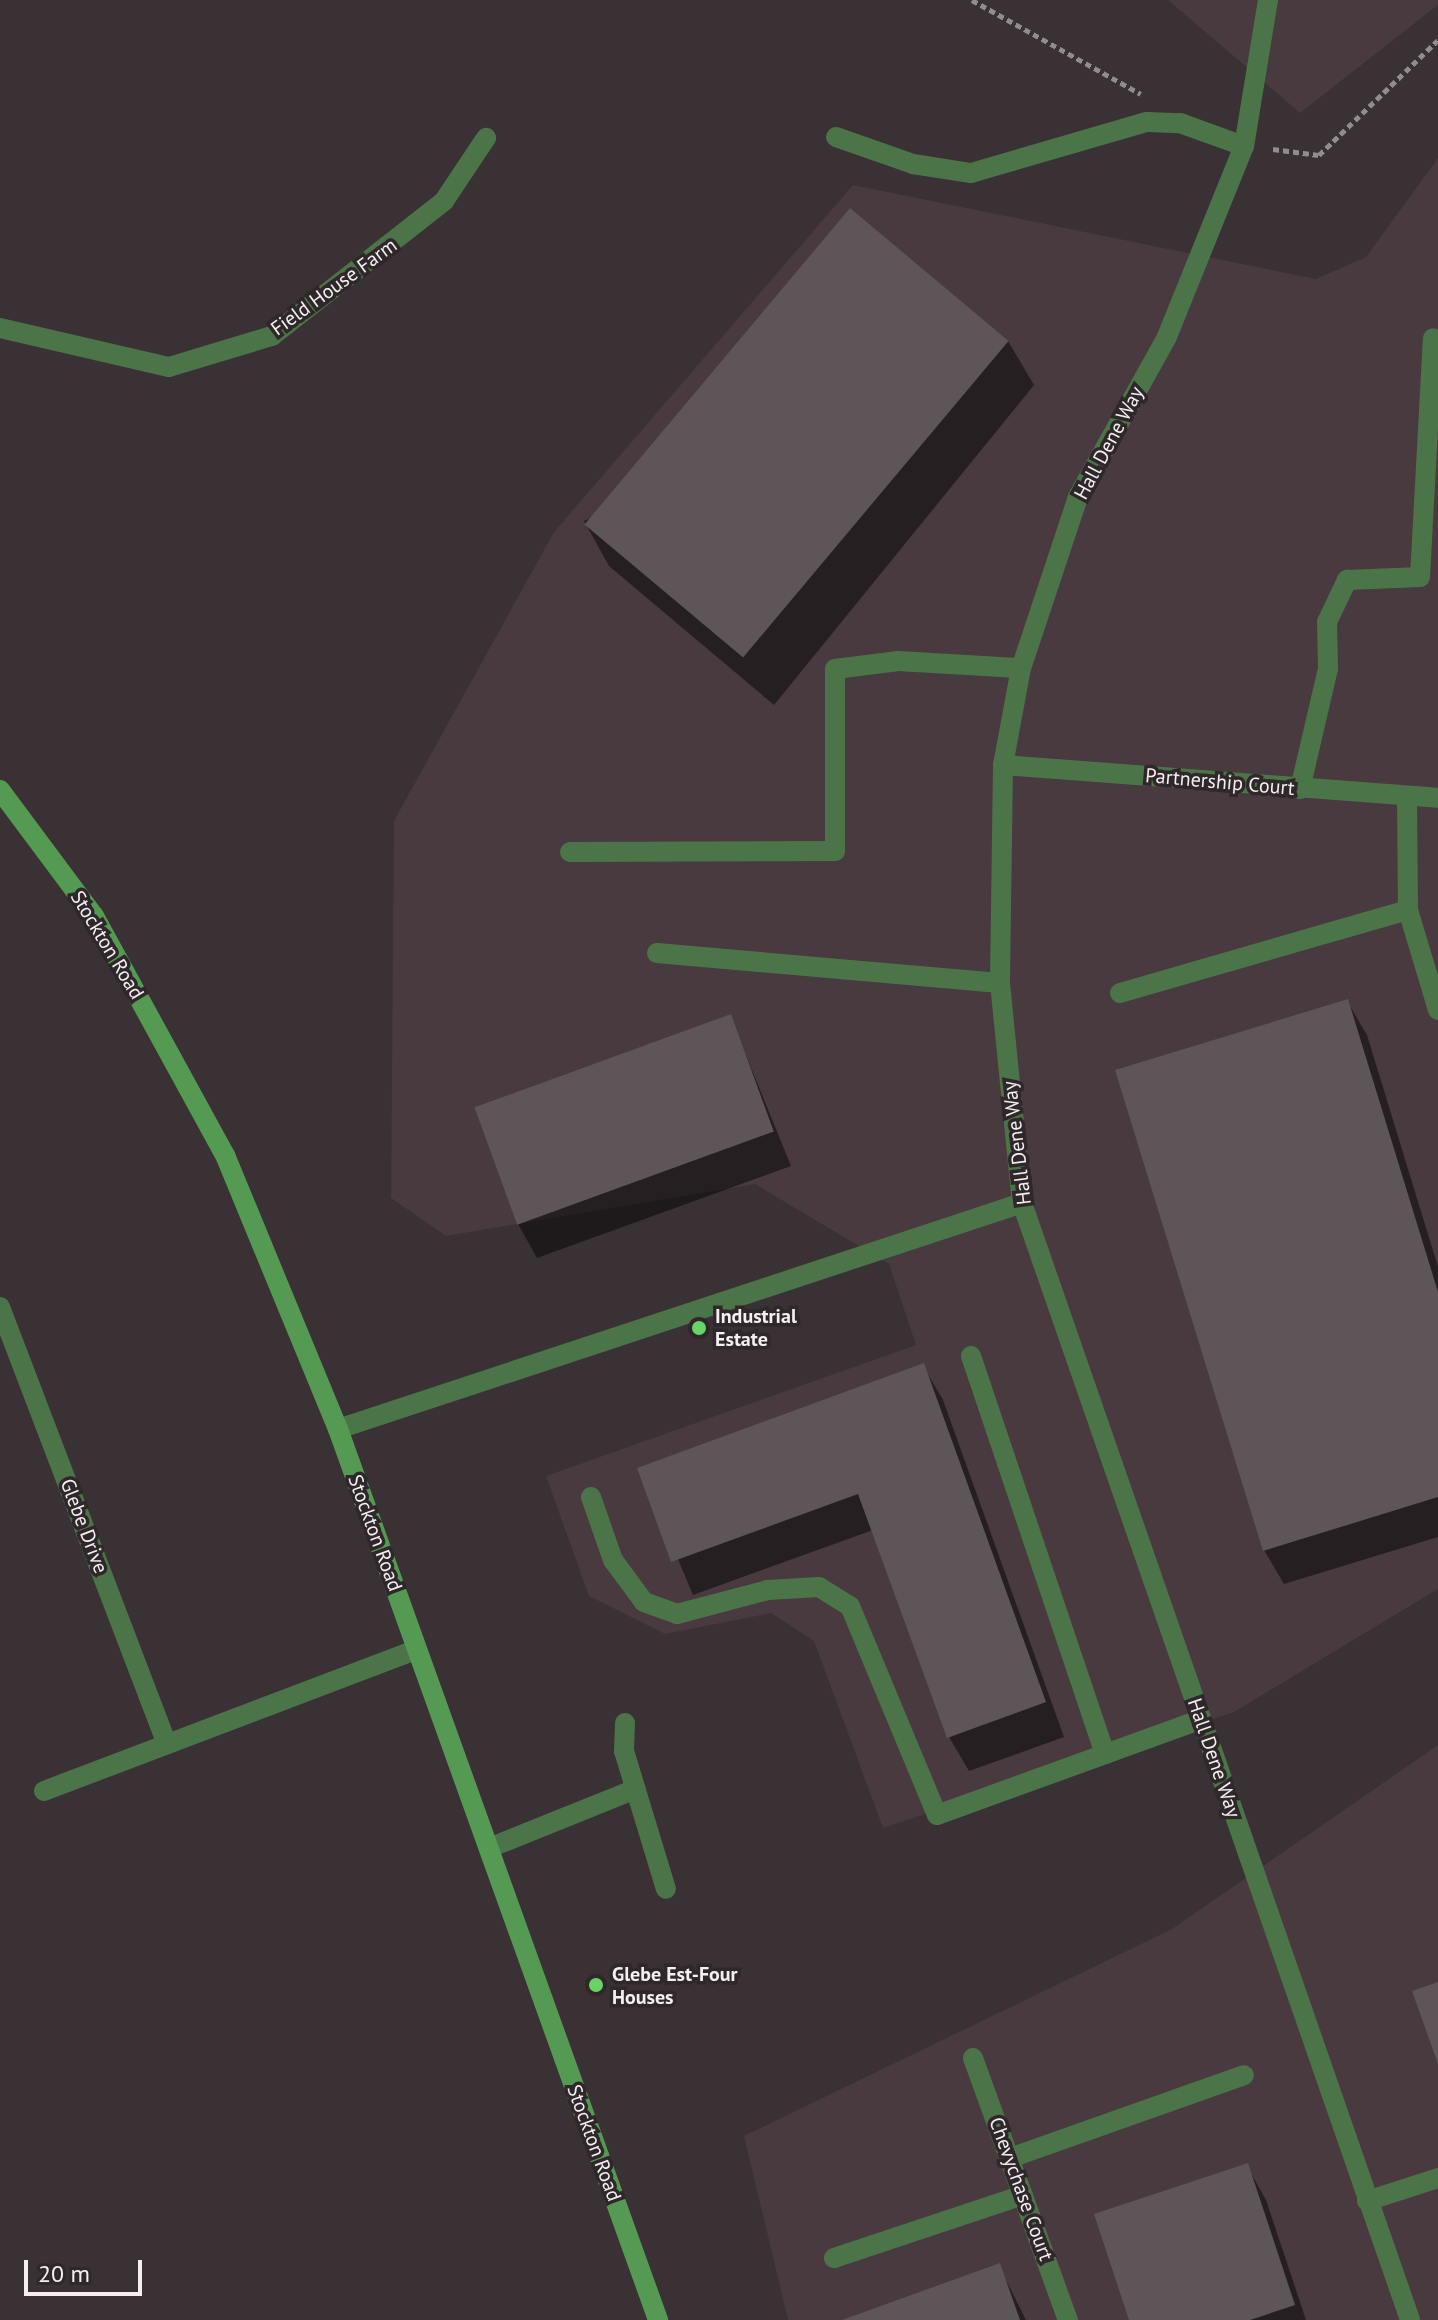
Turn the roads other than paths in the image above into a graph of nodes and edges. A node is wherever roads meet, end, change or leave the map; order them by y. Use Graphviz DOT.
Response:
graph roads {
  1 [pos="1268,0"];
  2 [pos="836,137"];
  3 [pos="486,138"];
  4 [pos="1244,146"];
  5 [pos="0,328"];
  6 [pos="1433,338"];
  7 [pos="1021,668"];
  8 [pos="1003,765"];
  9 [pos="1300,789"];
  10 [pos="0,790"];
  11 [pos="1407,797"];
  12 [pos="1438,798"];
  13 [pos="570,852"];
  14 [pos="1408,910"];
  15 [pos="657,953"];
  16 [pos="1000,983"];
  17 [pos="1120,993"];
  18 [pos="1438,1010"];
  19 [pos="1022,1203"];
  20 [pos="0,1307"];
  21 [pos="971,1356"];
  22 [pos="338,1429"];
  23 [pos="591,1497"];
  24 [pos="417,1649"];
  25 [pos="1200,1720"];
  26 [pos="625,1723"];
  27 [pos="167,1744"];
  28 [pos="1105,1754"];
  29 [pos="636,1789"];
  30 [pos="44,1791"];
  31 [pos="489,1848"];
  32 [pos="666,1889"];
  33 [pos="973,2058"];
  34 [pos="1244,2075"];
  35 [pos="1010,2158"];
  36 [pos="1438,2178"];
  37 [pos="1023,2195"];
  38 [pos="1367,2201"];
  39 [pos="834,2258"];
  40 [pos="658,2320"];
  41 [pos="1068,2320"];
  42 [pos="1410,2320"];
  1 -- 4 [label="street, Hall Dene Way"];
  2 -- 4 [label="street"];
  3 -- 5 [label="street, Field House Farm"];
  4 -- 7 [label="street, Hall Dene Way"];
  6 -- 9 [label="street"];
  7 -- 8 [label="street, Hall Dene Way"];
  7 -- 13 [label="street"];
  8 -- 9 [label="street, Partnership Court"];
  8 -- 16 [label="street, Hall Dene Way"];
  9 -- 11 [label="street, Partnership Court"];
  10 -- 22 [label="main road, Stockton Road"];
  11 -- 12 [label="street, Partnership Court"];
  11 -- 14 [label="street"];
  14 -- 17 [label="street"];
  14 -- 18 [label="street"];
  15 -- 16 [label="street"];
  16 -- 19 [label="street, Hall Dene Way"];
  19 -- 22 [label="street"];
  19 -- 25 [label="street, Hall Dene Way"];
  20 -- 27 [label="street, Glebe Drive"];
  21 -- 28 [label="street"];
  22 -- 24 [label="main road, Stockton Road"];
  23 -- 28 [label="street"];
  24 -- 27 [label="street"];
  24 -- 31 [label="main road, Stockton Road"];
  25 -- 28 [label="street"];
  25 -- 38 [label="street, Hall Dene Way"];
  26 -- 29 [label="street"];
  27 -- 30 [label="street"];
  29 -- 31 [label="street"];
  29 -- 32 [label="street"];
  31 -- 40 [label="main road, Stockton Road"];
  33 -- 35 [label="street, Chevychase Court"];
  34 -- 35 [label="street"];
  35 -- 37 [label="street, Chevychase Court"];
  36 -- 38 [label="street"];
  37 -- 39 [label="street"];
  37 -- 41 [label="street, Chevychase Court"];
  38 -- 42 [label="street, Hall Dene Way"];
}
